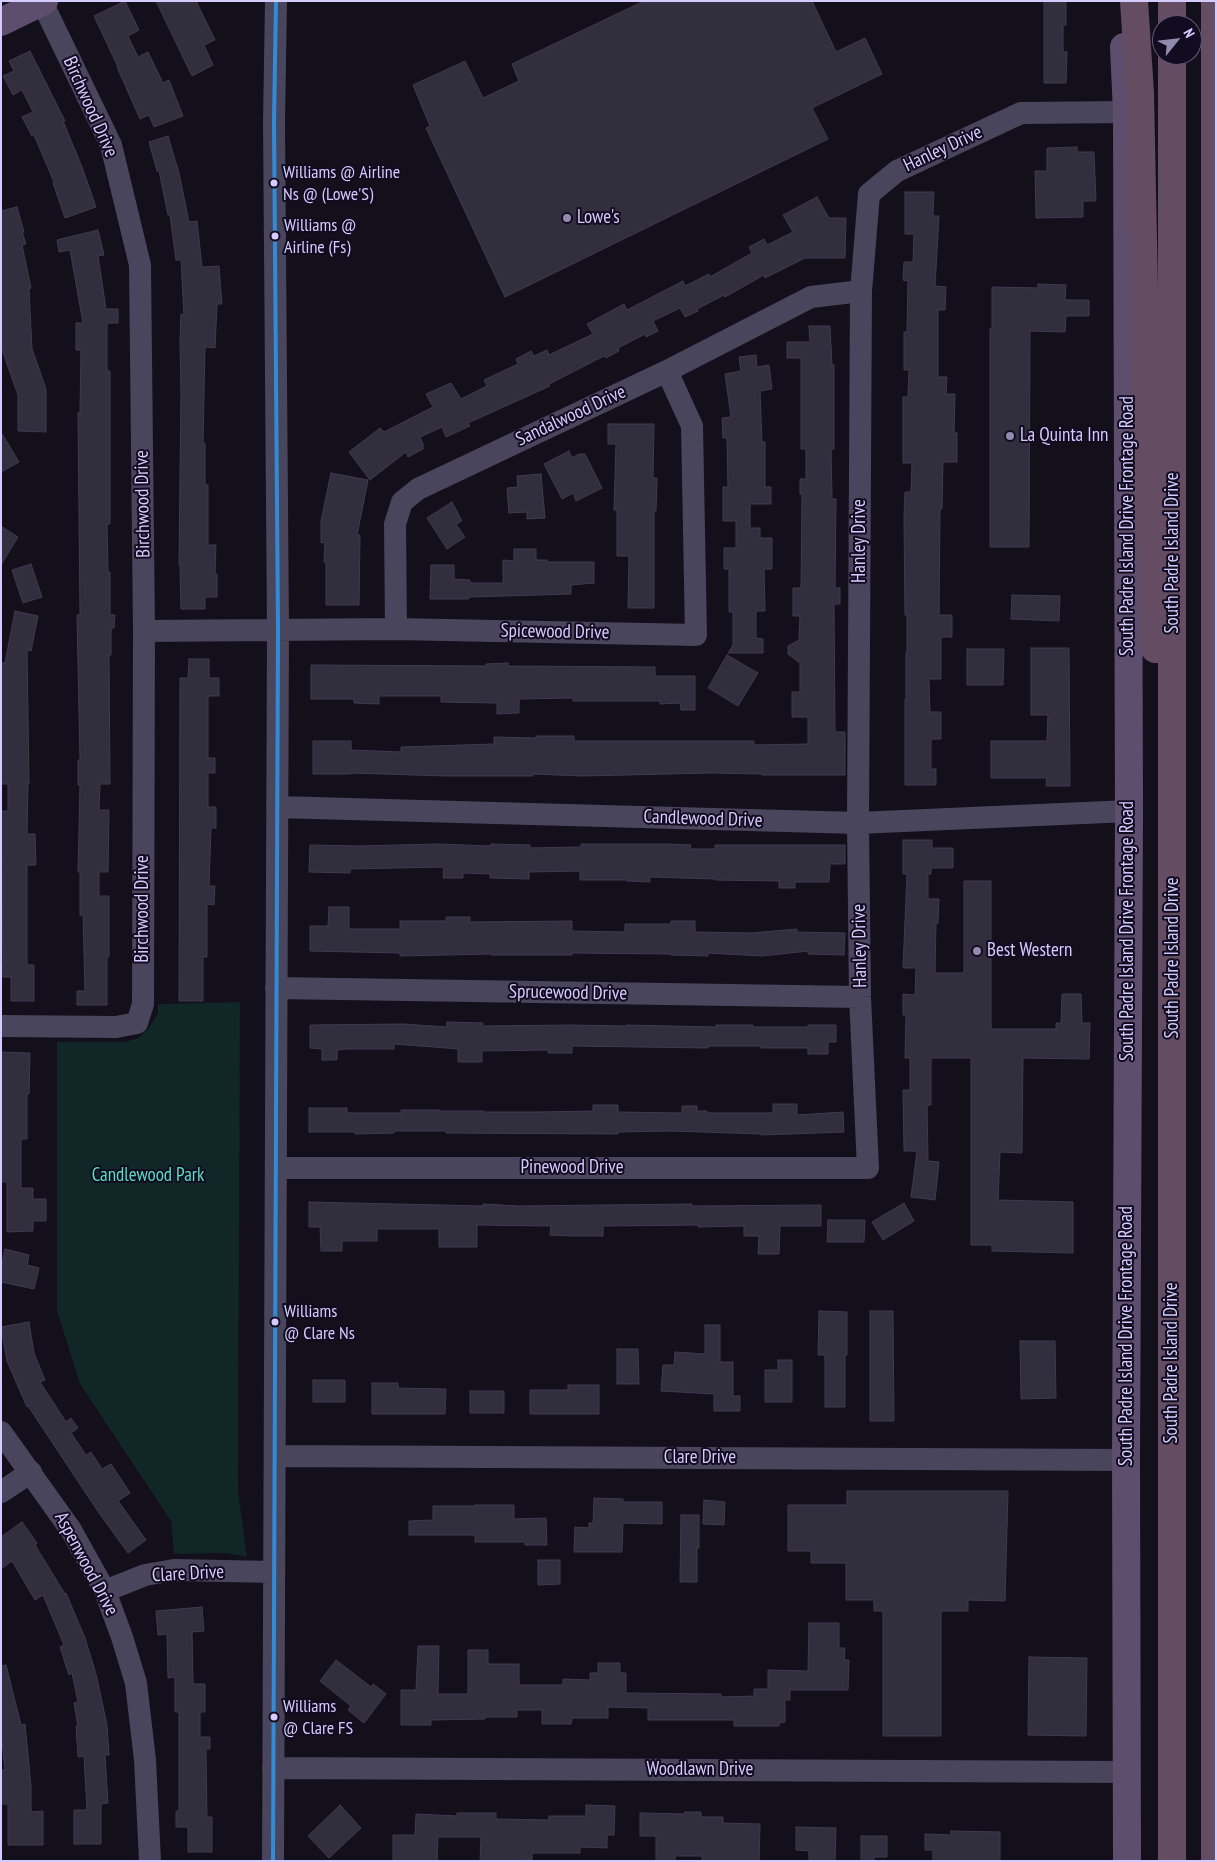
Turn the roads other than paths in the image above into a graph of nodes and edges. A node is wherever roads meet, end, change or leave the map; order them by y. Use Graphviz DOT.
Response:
graph roads {
  1 [pos="276,1"];
  2 [pos="1122,1"];
  3 [pos="1134,1"];
  4 [pos="1172,1"];
  5 [pos="1216,1"];
  6 [pos="43,2"];
  7 [pos="1172,15"];
  8 [pos="1,22"];
  9 [pos="1172,65"];
  10 [pos="1127,112"];
  11 [pos="861,291"];
  12 [pos="667,371"];
  13 [pos="1215,606"];
  14 [pos="396,629"];
  15 [pos="144,631"];
  16 [pos="278,631"];
  17 [pos="1173,708"];
  18 [pos="277,808"];
  19 [pos="1129,811"];
  20 [pos="858,823"];
  21 [pos="276,988"];
  22 [pos="860,997"];
  23 [pos="1,1026"];
  24 [pos="276,1168"];
  25 [pos="868,1168"];
  26 [pos="1,1432"];
  27 [pos="275,1456"];
  28 [pos="1126,1460"];
  29 [pos="30,1472"];
  30 [pos="1,1492"];
  31 [pos="274,1572"];
  32 [pos="105,1591"];
  33 [pos="273,1768"];
  34 [pos="1127,1772"];
  35 [pos="150,1861"];
  36 [pos="273,1861"];
  37 [pos="1127,1861"];
  38 [pos="1172,1861"];
  39 [pos="1215,1861"];
  1 -- 16 [label="street"];
  2 -- 10 [label="main road, South Padre Island Drive Frontage Road"];
  3 -- 17 [label="highway"];
  4 -- 7 [label="highway"];
  5 -- 13 [label="highway"];
  6 -- 8 [label="main road"];
  6 -- 15 [label="street, Birchwood Drive"];
  9 -- 17 [label="highway, South Padre Island Drive"];
  10 -- 11 [label="street, Hanley Drive"];
  10 -- 19 [label="main road, South Padre Island Drive Frontage Road"];
  11 -- 12 [label="street, Sandalwood Drive"];
  11 -- 20 [label="street, Hanley Drive"];
  12 -- 14 [label="street, Sandalwood Drive"];
  12 -- 14 [label="street, Spicewood Drive"];
  13 -- 39 [label="highway"];
  14 -- 16 [label="street, Spicewood Drive"];
  15 -- 16 [label="street, Spicewood Drive"];
  15 -- 23 [label="street, Birchwood Drive"];
  16 -- 18 [label="street"];
  17 -- 38 [label="highway, South Padre Island Drive"];
  18 -- 20 [label="street, Candlewood Drive"];
  18 -- 21 [label="street"];
  19 -- 20 [label="street, Candlewood Drive"];
  19 -- 28 [label="main road, South Padre Island Drive Frontage Road"];
  20 -- 22 [label="street, Hanley Drive"];
  21 -- 22 [label="street, Sprucewood Drive"];
  21 -- 24 [label="street"];
  22 -- 25 [label="street, Hanley Drive"];
  24 -- 25 [label="street, Pinewood Drive"];
  24 -- 27 [label="street"];
  26 -- 29 [label="street, Aspenwood Drive"];
  27 -- 28 [label="street, Clare Drive"];
  27 -- 31 [label="street"];
  28 -- 34 [label="main road, South Padre Island Drive Frontage Road"];
  29 -- 30 [label="street"];
  29 -- 32 [label="street, Aspenwood Drive"];
  31 -- 32 [label="street, Clare Drive"];
  31 -- 33 [label="street"];
  32 -- 35 [label="street, Aspenwood Drive"];
  33 -- 34 [label="street, Woodlawn Drive"];
  33 -- 36 [label="street"];
  34 -- 37 [label="main road, South Padre Island Drive Frontage Road"];
}
